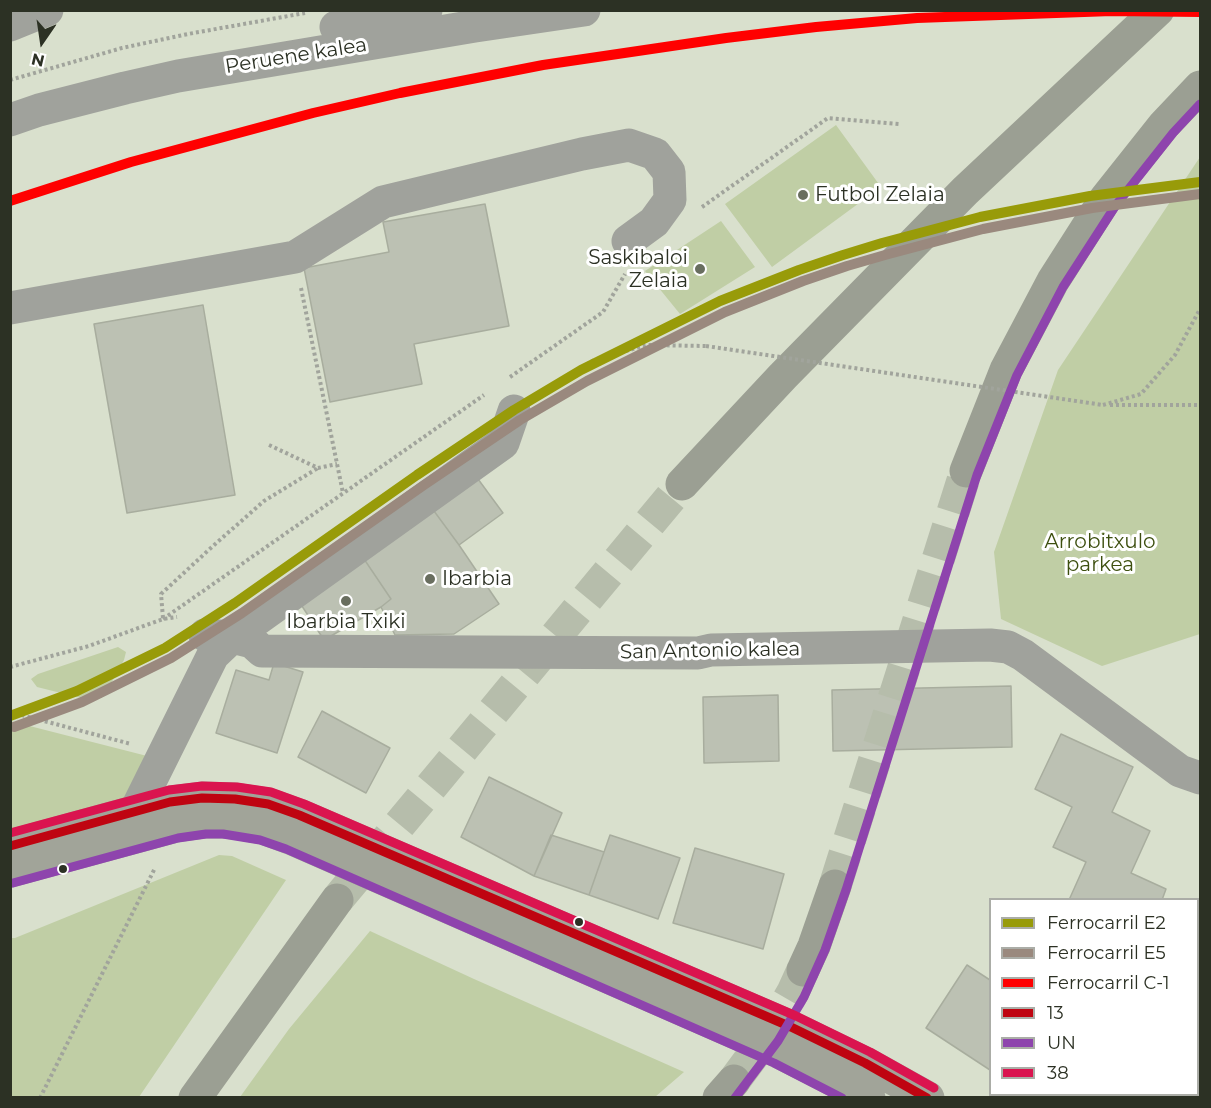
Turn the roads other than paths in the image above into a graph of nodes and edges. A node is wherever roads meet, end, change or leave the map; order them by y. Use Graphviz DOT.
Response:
graph roads {
  1 [pos="47,10"];
  2 [pos="426,10"];
  3 [pos="584,10"];
  4 [pos="1158,10"];
  5 [pos="10,25"];
  6 [pos="1200,87"];
  7 [pos="13,98"];
  8 [pos="628,241"];
  9 [pos="10,308"];
  10 [pos="514,411"];
  11 [pos="966,471"];
  12 [pos="682,484"];
  13 [pos="206,630"];
  14 [pos="151,749"];
  15 [pos="1190,775"];
  16 [pos="202,798"];
  17 [pos="1200,803"];
  18 [pos="135,812"];
  19 [pos="10,846"];
  20 [pos="10,871"];
  21 [pos="834,886"];
  22 [pos="337,900"];
  23 [pos="803,970"];
  24 [pos="858,1087"];
  25 [pos="195,1098"];
  26 [pos="928,1098"];
  1 -- 5 [label="street"];
  2 -- 7 [label="street, Peruene kalea"];
  3 -- 7 [label="street, Peruene kalea"];
  4 -- 12 [label="highway"];
  6 -- 11 [label="highway"];
  8 -- 9 [label="street"];
  10 -- 13 [label="street"];
  13 -- 14 [label="street"];
  13 -- 15 [label="street, San Antonio kalea"];
  14 -- 16 [label="street"];
  14 -- 18 [label="street"];
  15 -- 17 [label="street, San Antonio kalea"];
  16 -- 18 [label="main road"];
  16 -- 24 [label="main road"];
  18 -- 19 [label="main road"];
  20 -- 24 [label="main road"];
  21 -- 23 [label="highway"];
  22 -- 25 [label="highway"];
  24 -- 26 [label="main road"];
}
